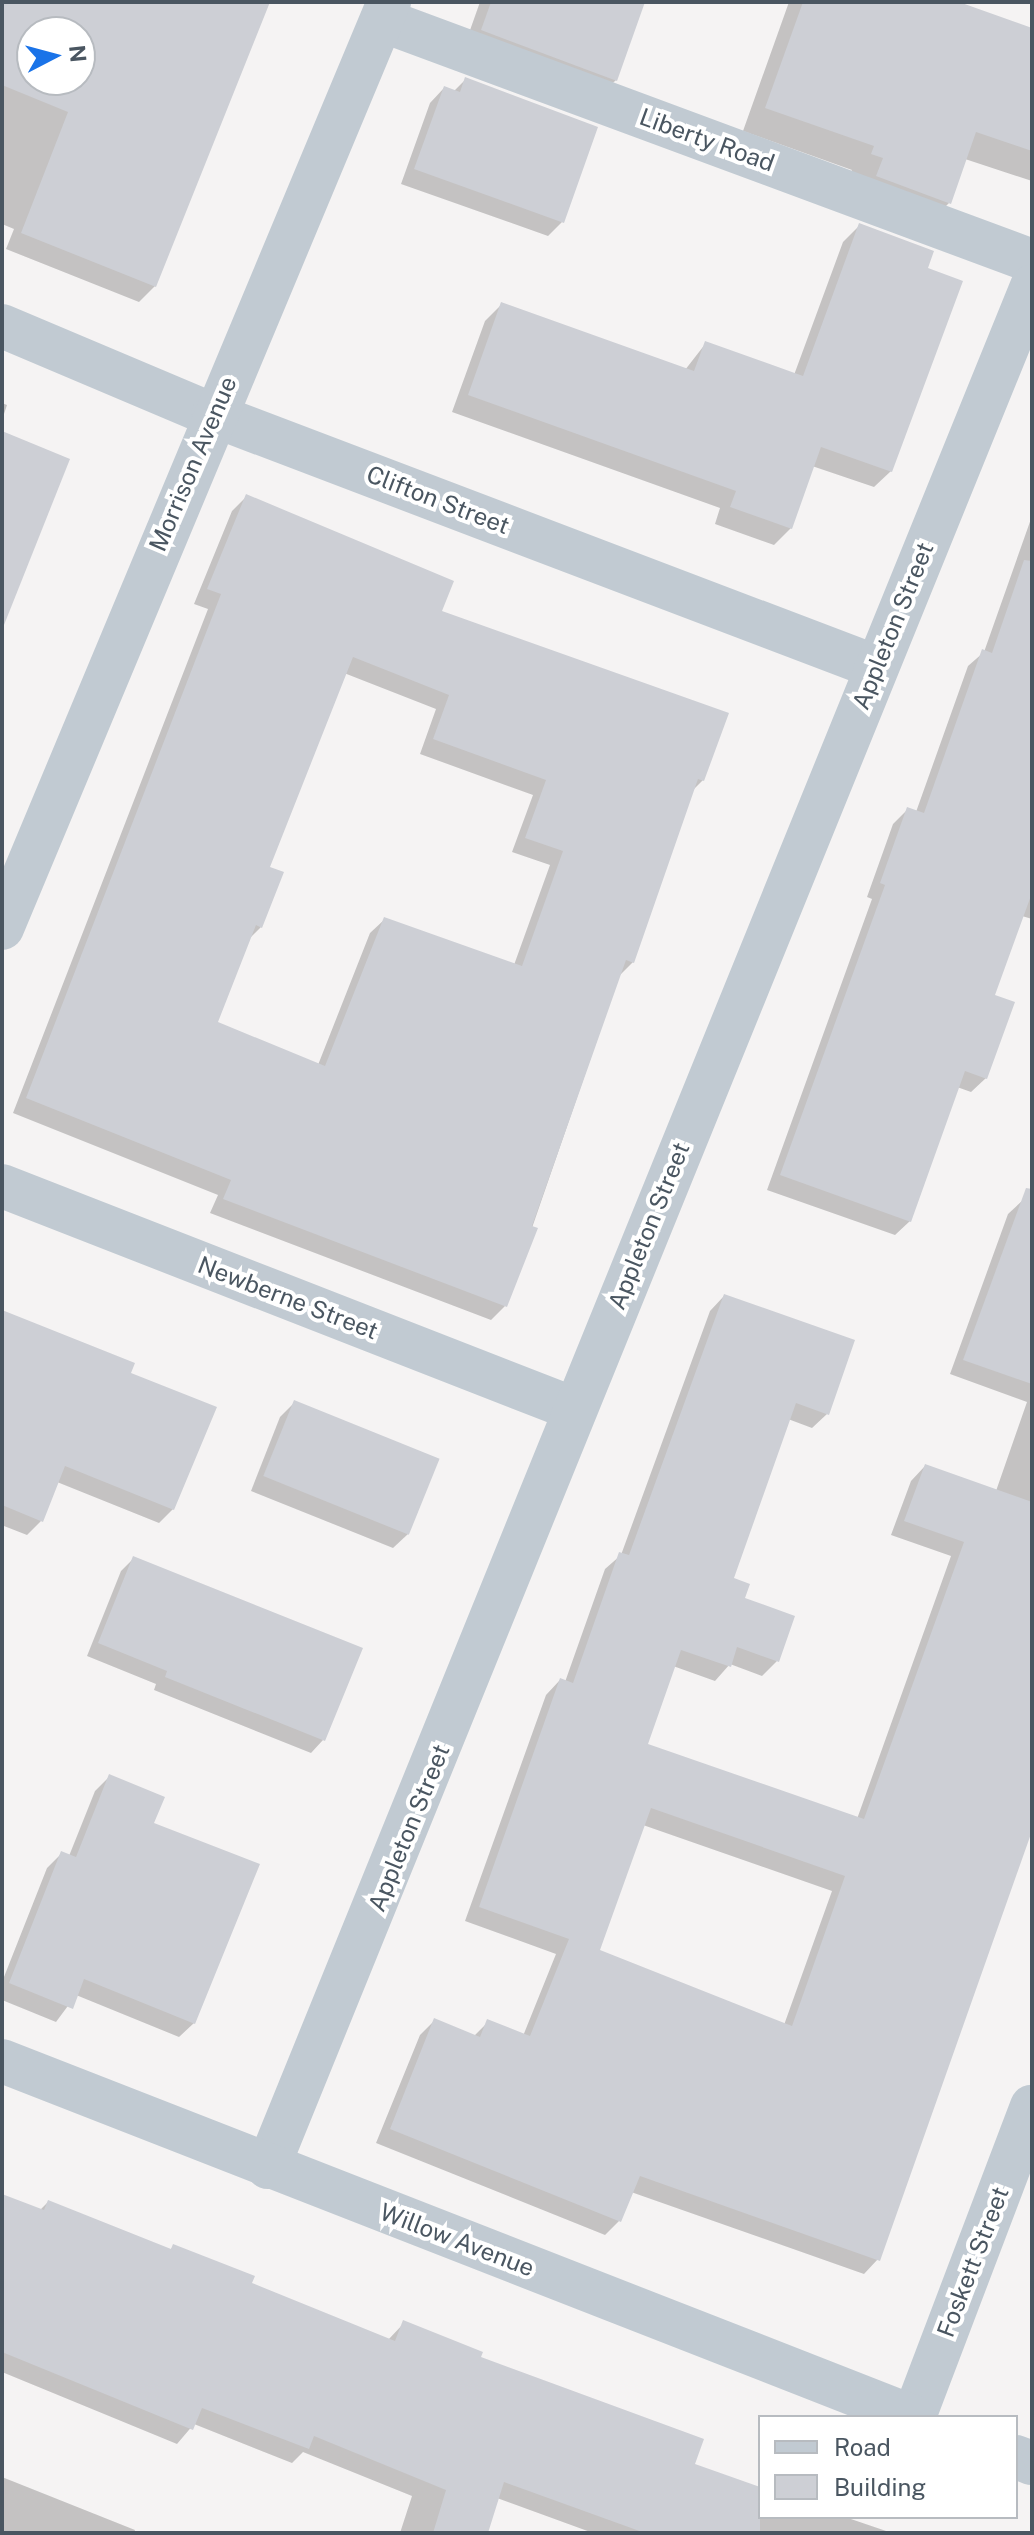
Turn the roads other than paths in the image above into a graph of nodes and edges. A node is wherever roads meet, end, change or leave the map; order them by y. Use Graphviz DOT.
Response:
graph roads {
  1 [pos="386,11"];
  2 [pos="1032,261"];
  3 [pos="1032,286"];
  4 [pos="2,326"];
  5 [pos="213,415"];
  6 [pos="876,667"];
  7 [pos="2,928"];
  8 [pos="2,1186"];
  9 [pos="574,1409"];
  10 [pos="2,2061"];
  11 [pos="1032,2107"];
  12 [pos="268,2167"];
  13 [pos="908,2415"];
  14 [pos="914,2415"];
  1 -- 2 [label="street, Liberty Road"];
  1 -- 5 [label="street, Morrison Avenue"];
  3 -- 6 [label="street, Appleton Street"];
  4 -- 5 [label="street, Clifton Street"];
  5 -- 6 [label="street, Clifton Street"];
  5 -- 7 [label="street, Morrison Avenue"];
  6 -- 9 [label="street, Appleton Street"];
  8 -- 9 [label="street, Newberne Street"];
  9 -- 12 [label="street, Appleton Street"];
  10 -- 12 [label="street, Willow Avenue"];
  11 -- 14 [label="street, Foskett Street"];
  12 -- 13 [label="street, Willow Avenue"];
}
